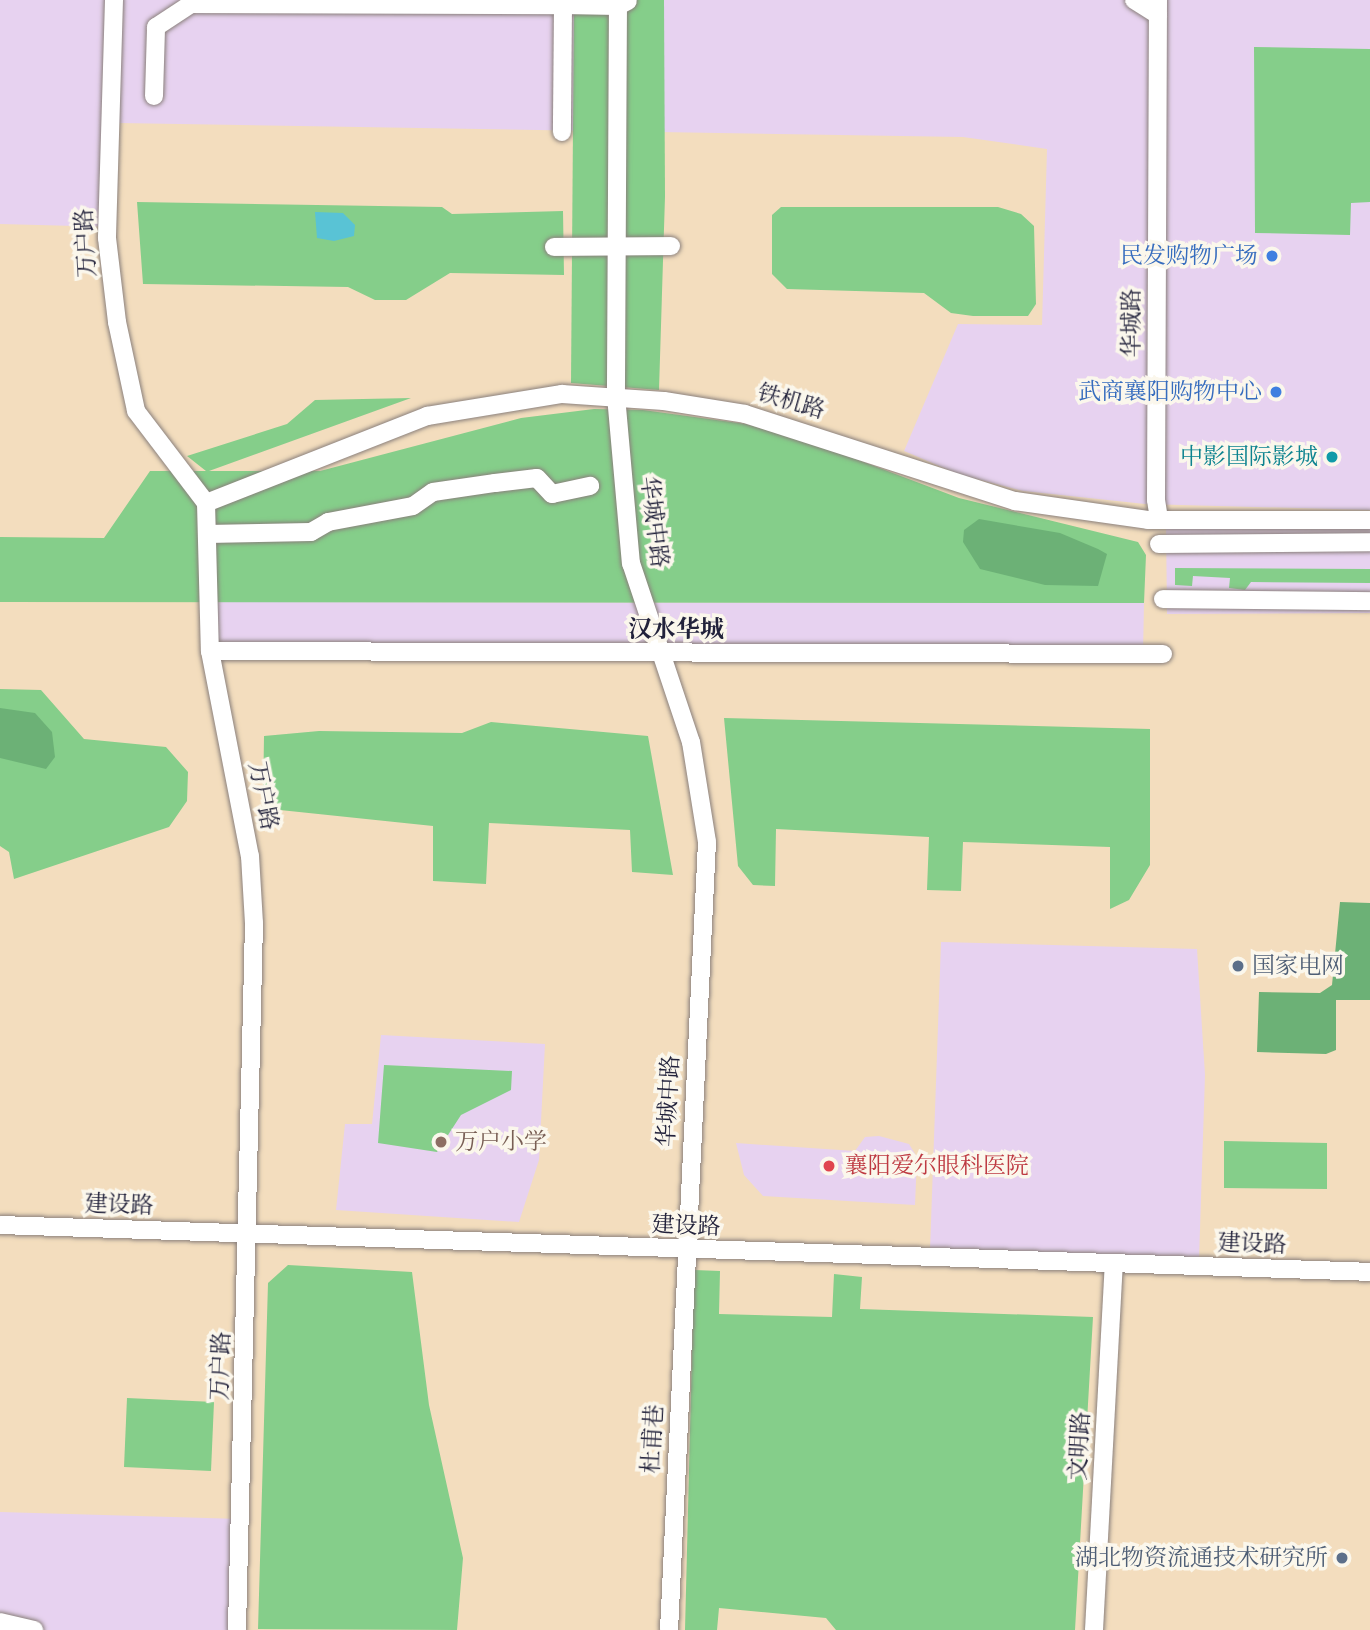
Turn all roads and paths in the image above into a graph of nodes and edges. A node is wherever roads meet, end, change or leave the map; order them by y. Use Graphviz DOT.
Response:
graph roads {
  1 [pos="114,0"];
  2 [pos="1134,0"];
  3 [pos="359,2"];
  4 [pos="622,2"];
  5 [pos="563,5"];
  6 [pos="1158,7"];
  7 [pos="154,96"];
  8 [pos="562,132"];
  9 [pos="671,246"];
  10 [pos="554,247"];
  11 [pos="617,247"];
  12 [pos="616,396"];
  13 [pos="590,486"];
  14 [pos="206,503"];
  15 [pos="1159,519"];
  16 [pos="1370,520"];
  17 [pos="207,534"];
  18 [pos="1370,541"];
  19 [pos="1159,544"];
  20 [pos="1163,599"];
  21 [pos="1370,601"];
  22 [pos="210,651"];
  23 [pos="661,652"];
  24 [pos="1163,654"];
  25 [pos="0,1225"];
  26 [pos="249,1234"];
  27 [pos="686,1251"];
  28 [pos="1114,1264"];
  29 [pos="1370,1272"];
  30 [pos="0,1622"];
  31 [pos="34,1630"];
  32 [pos="237,1630"];
  33 [pos="669,1630"];
  34 [pos="1094,1630"];
  1 -- 14 [label="street, 万户路"];
  2 -- 6 [label="street"];
  3 -- 5 [label="street"];
  3 -- 7 [label="street"];
  4 -- 5 [label="street"];
  4 -- 11 [label="street, 华城中路"];
  5 -- 8 [label="street"];
  6 -- 15 [label="street, 华城路"];
  9 -- 11 [label="street"];
  10 -- 11 [label="street"];
  11 -- 12 [label="street, 华城中路"];
  12 -- 14 [label="street, 铁机路"];
  12 -- 15 [label="street, 铁机路"];
  12 -- 23 [label="street, 华城中路"];
  13 -- 17 [label="street"];
  14 -- 17 [label="street, 万户路"];
  15 -- 16 [label="street, 铁机路"];
  17 -- 22 [label="street, 万户路"];
  18 -- 19 [label="street"];
  20 -- 21 [label="street"];
  22 -- 23 [label="street"];
  22 -- 26 [label="street, 万户路"];
  23 -- 24 [label="street"];
  23 -- 27 [label="street, 华城中路"];
  25 -- 26 [label="street, 建设路"];
  26 -- 27 [label="street, 建设路"];
  26 -- 32 [label="street, 万户路"];
  27 -- 28 [label="street, 建设路"];
  27 -- 33 [label="street, 杜甫巷"];
  28 -- 29 [label="street, 建设路"];
  28 -- 34 [label="street, 文明路"];
  30 -- 31 [label="street"];
}
